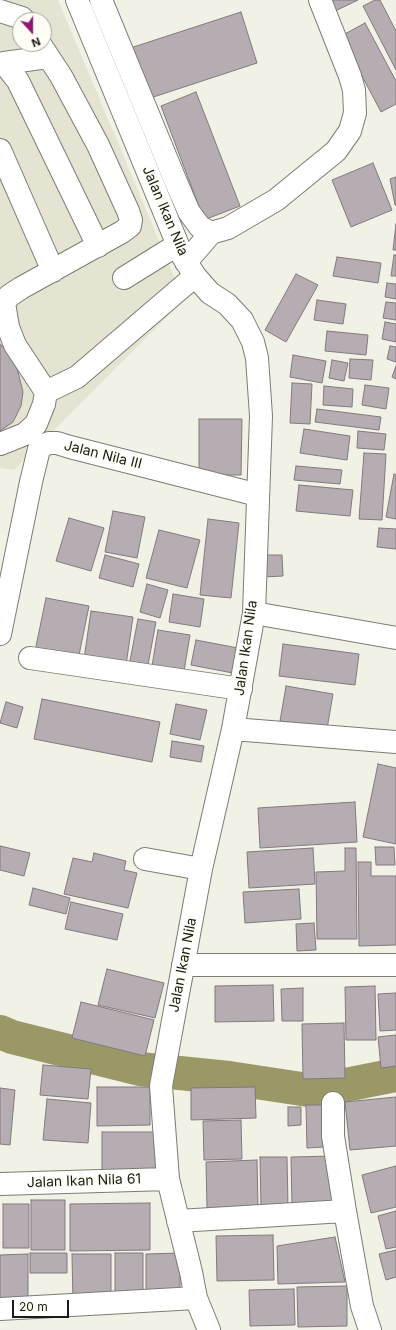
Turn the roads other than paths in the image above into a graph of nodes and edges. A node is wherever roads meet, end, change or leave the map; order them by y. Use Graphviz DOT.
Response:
graph roads {
  1 [pos="77,0"];
  2 [pos="101,0"];
  3 [pos="320,0"];
  4 [pos="0,12"];
  5 [pos="12,15"];
  6 [pos="38,52"];
  7 [pos="45,52"];
  8 [pos="2,64"];
  9 [pos="0,150"];
  10 [pos="211,233"];
  11 [pos="98,246"];
  12 [pos="186,261"];
  13 [pos="53,270"];
  14 [pos="124,278"];
  15 [pos="46,392"];
  16 [pos="0,444"];
  17 [pos="258,495"];
  18 [pos="254,613"];
  19 [pos="0,634"];
  20 [pos="396,638"];
  21 [pos="30,658"];
  22 [pos="241,689"];
  23 [pos="233,729"];
  24 [pos="396,742"];
  25 [pos="144,859"];
  26 [pos="201,869"];
  27 [pos="183,965"];
  28 [pos="396,965"];
  29 [pos="333,1103"];
  30 [pos="168,1179"];
  31 [pos="0,1184"];
  32 [pos="345,1211"];
  33 [pos="178,1221"];
  34 [pos="196,1298"];
  35 [pos="0,1309"];
  36 [pos="209,1330"];
  37 [pos="370,1330"];
  1 -- 12 [label="street, Jalan Ikan Nila"];
  2 -- 10 [label="street"];
  3 -- 10 [label="street"];
  4 -- 5 [label="street"];
  6 -- 8 [label="street"];
  7 -- 11 [label="street"];
  8 -- 11 [label="street"];
  9 -- 13 [label="street"];
  10 -- 12 [label="street"];
  11 -- 13 [label="street"];
  12 -- 14 [label="street"];
  12 -- 15 [label="street"];
  12 -- 17 [label="street, Jalan Ikan Nila"];
  13 -- 15 [label="street"];
  15 -- 16 [label="street"];
  17 -- 18 [label="street, Jalan Ikan Nila"];
  17 -- 19 [label="street, Jalan Nila III"];
  18 -- 20 [label="street"];
  18 -- 22 [label="street, Jalan Ikan Nila"];
  21 -- 22 [label="street"];
  22 -- 23 [label="street, Jalan Ikan Nila"];
  23 -- 24 [label="street"];
  23 -- 26 [label="street, Jalan Ikan Nila"];
  25 -- 26 [label="street"];
  26 -- 27 [label="street, Jalan Ikan Nila"];
  27 -- 28 [label="street"];
  27 -- 30 [label="street, Jalan Ikan Nila"];
  29 -- 32 [label="street"];
  30 -- 31 [label="street, Jalan Ikan Nila 61"];
  30 -- 33 [label="street, Jalan Ikan Nila"];
  32 -- 33 [label="street"];
  32 -- 37 [label="street"];
  33 -- 34 [label="street, Jalan Ikan Nila"];
  34 -- 35 [label="street"];
  34 -- 36 [label="street, Jalan Ikan Nila"];
}
